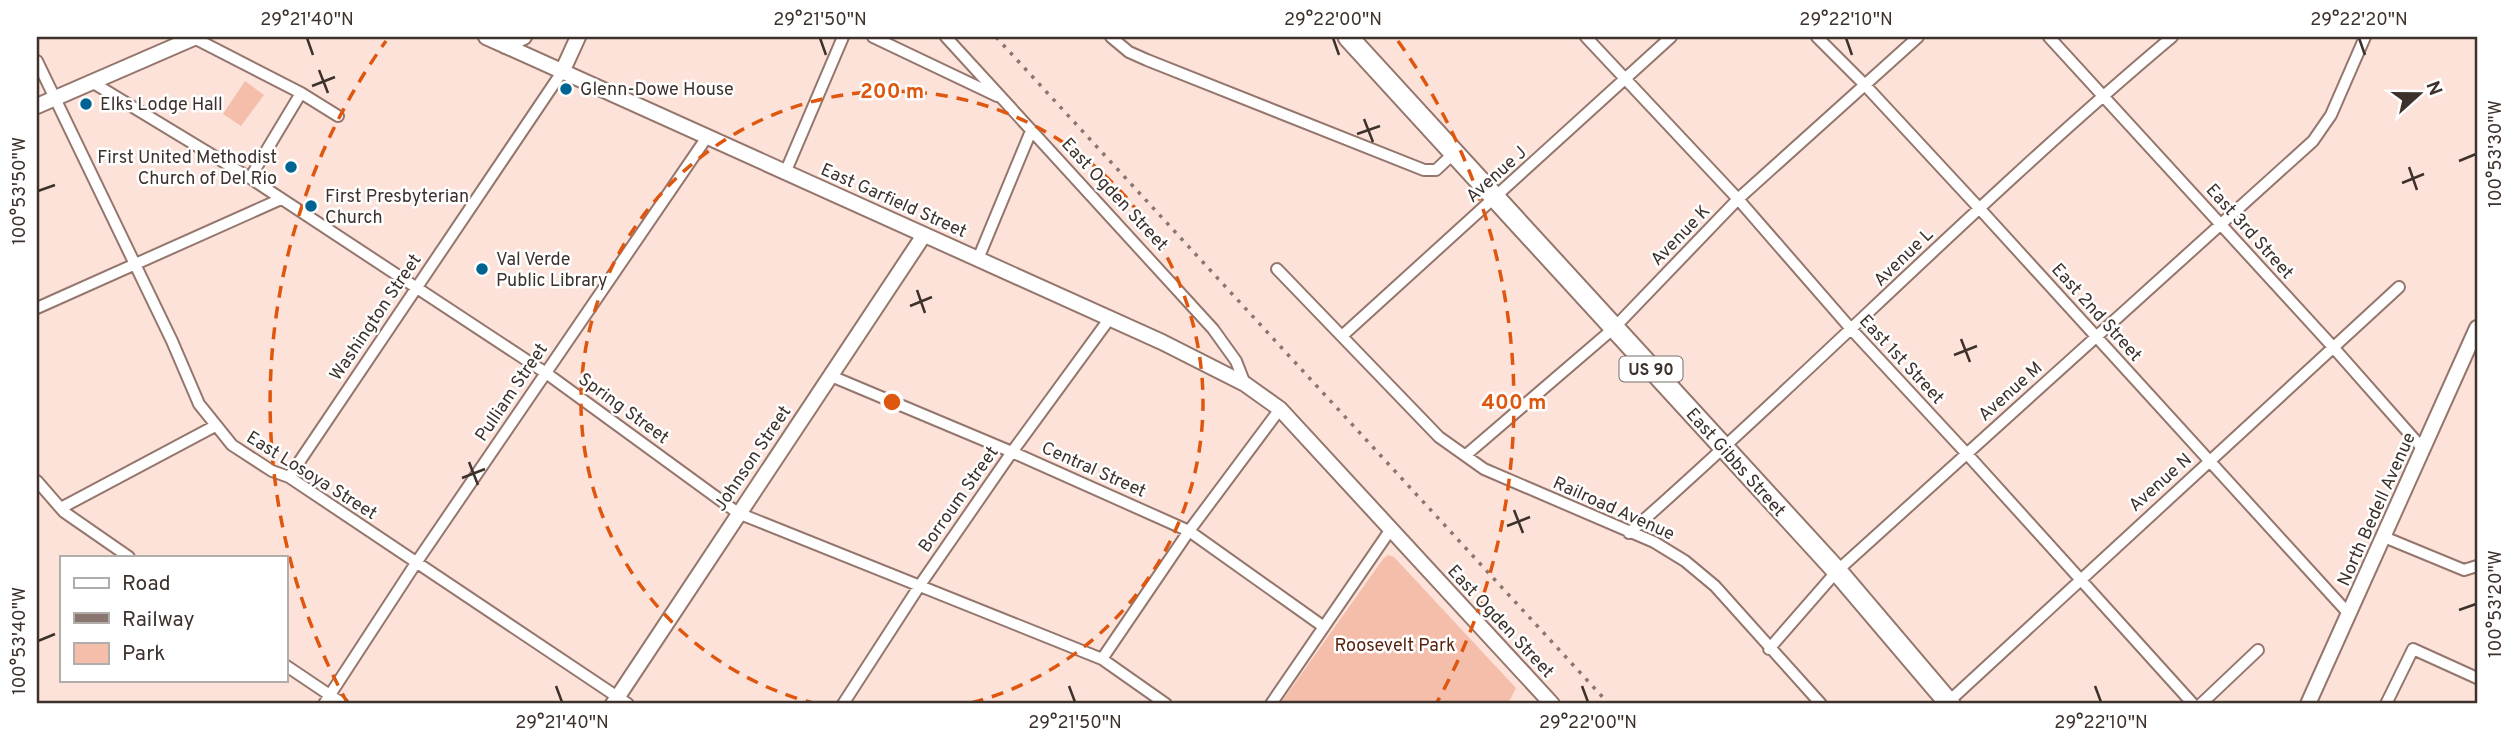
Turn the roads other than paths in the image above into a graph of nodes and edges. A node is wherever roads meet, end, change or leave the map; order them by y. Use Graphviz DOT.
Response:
graph roads {
  1 [pos="195,37"];
  2 [pos="486,37"];
  3 [pos="524,37"];
  4 [pos="572,37"];
  5 [pos="578,37"];
  6 [pos="843,37"];
  7 [pos="873,37"];
  8 [pos="946,37"];
  9 [pos="1111,37"];
  10 [pos="1348,37"];
  11 [pos="1586,37"];
  12 [pos="1671,37"];
  13 [pos="1817,37"];
  14 [pos="1918,37"];
  15 [pos="2049,37"];
  16 [pos="2172,37"];
  17 [pos="2365,37"];
  18 [pos="505,46"];
  19 [pos="37,61"];
  20 [pos="562,72"];
  21 [pos="1625,80"];
  22 [pos="90,81"];
  23 [pos="1864,84"];
  24 [pos="301,93"];
  25 [pos="2104,94"];
  26 [pos="54,97"];
  27 [pos="1003,99"];
  28 [pos="37,106"];
  29 [pos="338,116"];
  30 [pos="1031,131"];
  31 [pos="707,137"];
  32 [pos="1454,153"];
  33 [pos="785,173"];
  34 [pos="250,178"];
  35 [pos="1495,198"];
  36 [pos="281,199"];
  37 [pos="1738,199"];
  38 [pos="1979,208"];
  39 [pos="2221,226"];
  40 [pos="924,235"];
  41 [pos="978,259"];
  42 [pos="134,263"];
  43 [pos="1277,269"];
  44 [pos="2399,287"];
  45 [pos="416,288"];
  46 [pos="37,308"];
  47 [pos="1110,318"];
  48 [pos="1614,328"];
  49 [pos="2477,328"];
  50 [pos="1852,330"];
  51 [pos="1342,336"];
  52 [pos="2096,337"];
  53 [pos="2333,347"];
  54 [pos="545,373"];
  55 [pos="831,376"];
  56 [pos="1245,384"];
  57 [pos="1280,409"];
  58 [pos="215,426"];
  59 [pos="2423,449"];
  60 [pos="1724,450"];
  61 [pos="1012,452"];
  62 [pos="1967,454"];
  63 [pos="1466,455"];
  64 [pos="2210,461"];
  65 [pos="289,477"];
  66 [pos="37,481"];
  67 [pos="61,508"];
  68 [pos="738,513"];
  69 [pos="1391,529"];
  70 [pos="1189,531"];
  71 [pos="1629,533"];
  72 [pos="2384,537"];
  73 [pos="127,556"];
  74 [pos="416,563"];
  75 [pos="2477,566"];
  76 [pos="1837,571"];
  77 [pos="2081,579"];
  78 [pos="920,585"];
  79 [pos="2349,614"];
  80 [pos="1324,627"];
  81 [pos="1769,649"];
  82 [pos="2258,650"];
  83 [pos="1102,659"];
  84 [pos="287,667"];
  85 [pos="2477,678"];
  86 [pos="328,700"];
  87 [pos="619,702"];
  88 [pos="343,704"];
  89 [pos="845,704"];
  90 [pos="1166,704"];
  91 [pos="1271,704"];
  92 [pos="1552,704"];
  93 [pos="1821,704"];
  94 [pos="1948,704"];
  95 [pos="2193,704"];
  96 [pos="2202,704"];
  97 [pos="2308,704"];
  98 [pos="2386,704"];
  1 -- 22 [label="main road"];
  1 -- 24 [label="street"];
  2 -- 18 [label="main road, East Garfield Street"];
  3 -- 18 [label="main road"];
  4 -- 20 [label="main road"];
  5 -- 20 [label="main road"];
  6 -- 33 [label="street"];
  7 -- 27 [label="street"];
  8 -- 27 [label="street, East Ogden Street"];
  9 -- 32 [label="street"];
  10 -- 32 [label="highway, East Gibbs Street / US 90"];
  11 -- 21 [label="street, East 1st Street"];
  12 -- 21 [label="street, Avenue J"];
  13 -- 23 [label="street, East 2nd Street"];
  14 -- 23 [label="street, Avenue K"];
  15 -- 25 [label="street, East 3rd Street"];
  16 -- 25 [label="street, Avenue L"];
  17 -- 39 [label="street, Avenue M"];
  18 -- 20 [label="main road, East Garfield Street"];
  19 -- 26 [label="street, East Losoya Street"];
  20 -- 31 [label="main road, East Garfield Street"];
  20 -- 45 [label="street, Washington Street"];
  21 -- 35 [label="street, Avenue J"];
  21 -- 37 [label="street, East 1st Street"];
  22 -- 26 [label="main road"];
  22 -- 34 [label="street, Spring Street"];
  23 -- 37 [label="street, Avenue K"];
  23 -- 38 [label="street, East 2nd Street"];
  24 -- 29 [label="street"];
  24 -- 34 [label="street"];
  25 -- 38 [label="street, Avenue L"];
  25 -- 39 [label="street, East 3rd Street"];
  26 -- 28 [label="main road"];
  26 -- 42 [label="street, East Losoya Street"];
  27 -- 30 [label="street, East Ogden Street"];
  30 -- 41 [label="street"];
  30 -- 56 [label="street, East Ogden Street"];
  31 -- 33 [label="main road, East Garfield Street"];
  31 -- 54 [label="street, Pulliam Street"];
  32 -- 35 [label="highway, East Gibbs Street / US 90"];
  33 -- 40 [label="main road, East Garfield Street"];
  34 -- 36 [label="street, Spring Street"];
  35 -- 48 [label="highway, East Gibbs Street / US 90"];
  35 -- 51 [label="street, Avenue J"];
  36 -- 42 [label="street"];
  36 -- 45 [label="street, Spring Street"];
  37 -- 48 [label="street, Avenue K"];
  37 -- 50 [label="street, East 1st Street"];
  38 -- 50 [label="street, Avenue L"];
  38 -- 52 [label="street, East 2nd Street"];
  39 -- 52 [label="street, Avenue M"];
  39 -- 53 [label="street, East 3rd Street"];
  40 -- 41 [label="main road, East Garfield Street"];
  40 -- 55 [label="main road, Johnson Street"];
  41 -- 47 [label="main road, East Garfield Street"];
  42 -- 46 [label="street"];
  42 -- 58 [label="street, East Losoya Street"];
  43 -- 51 [label="street, Railroad Avenue"];
  44 -- 53 [label="street, Avenue N"];
  45 -- 54 [label="street, Spring Street"];
  45 -- 65 [label="street, Washington Street"];
  47 -- 56 [label="main road, East Garfield Street"];
  47 -- 61 [label="street, Borroum Street"];
  48 -- 60 [label="highway, East Gibbs Street / US 90"];
  48 -- 63 [label="street, Avenue K"];
  49 -- 59 [label="main road, North Bedell Avenue"];
  50 -- 60 [label="street, Avenue L"];
  50 -- 62 [label="street, East 1st Street"];
  51 -- 63 [label="street, Railroad Avenue"];
  52 -- 62 [label="street, Avenue M"];
  52 -- 64 [label="street, East 2nd Street"];
  53 -- 59 [label="street, East 3rd Street"];
  53 -- 64 [label="street, Avenue N"];
  54 -- 68 [label="street, Spring Street"];
  54 -- 74 [label="street, Pulliam Street"];
  55 -- 61 [label="street, Central Street"];
  55 -- 68 [label="main road, Johnson Street"];
  56 -- 57 [label="main road, East Garfield Street"];
  57 -- 69 [label="main road, East Ogden Street"];
  57 -- 70 [label="street"];
  58 -- 65 [label="street, East Losoya Street"];
  58 -- 67 [label="street"];
  59 -- 72 [label="main road, North Bedell Avenue"];
  60 -- 71 [label="street, Avenue L"];
  60 -- 76 [label="highway, East Gibbs Street / US 90"];
  61 -- 70 [label="street, Central Street"];
  61 -- 78 [label="street, Borroum Street"];
  62 -- 76 [label="street, Avenue M"];
  62 -- 77 [label="street, East 1st Street"];
  63 -- 71 [label="street, Railroad Avenue"];
  64 -- 77 [label="street, Avenue N"];
  64 -- 79 [label="street, East 2nd Street"];
  65 -- 74 [label="street, East Losoya Street"];
  66 -- 67 [label="street"];
  67 -- 73 [label="street"];
  68 -- 78 [label="street, Spring Street"];
  68 -- 87 [label="main road, Johnson Street"];
  69 -- 80 [label="street"];
  69 -- 92 [label="main road, East Ogden Street"];
  70 -- 80 [label="street, Central Street"];
  70 -- 83 [label="street"];
  71 -- 81 [label="street, Railroad Avenue"];
  72 -- 75 [label="street"];
  72 -- 79 [label="main road, North Bedell Avenue"];
  74 -- 86 [label="street, Pulliam Street"];
  74 -- 87 [label="street, East Losoya Street"];
  76 -- 81 [label="street, Avenue M"];
  76 -- 94 [label="highway, East Gibbs Street / US 90"];
  77 -- 94 [label="street, Avenue N"];
  77 -- 95 [label="street, East 1st Street"];
  78 -- 83 [label="street, Spring Street"];
  78 -- 89 [label="street, Borroum Street"];
  79 -- 97 [label="main road, North Bedell Avenue"];
  80 -- 91 [label="street"];
  81 -- 93 [label="street, Railroad Avenue"];
  82 -- 96 [label="street"];
  83 -- 90 [label="street, Spring Street"];
  84 -- 86 [label="street"];
  85 -- 98 [label="street"];
  86 -- 88 [label="street"];
}
